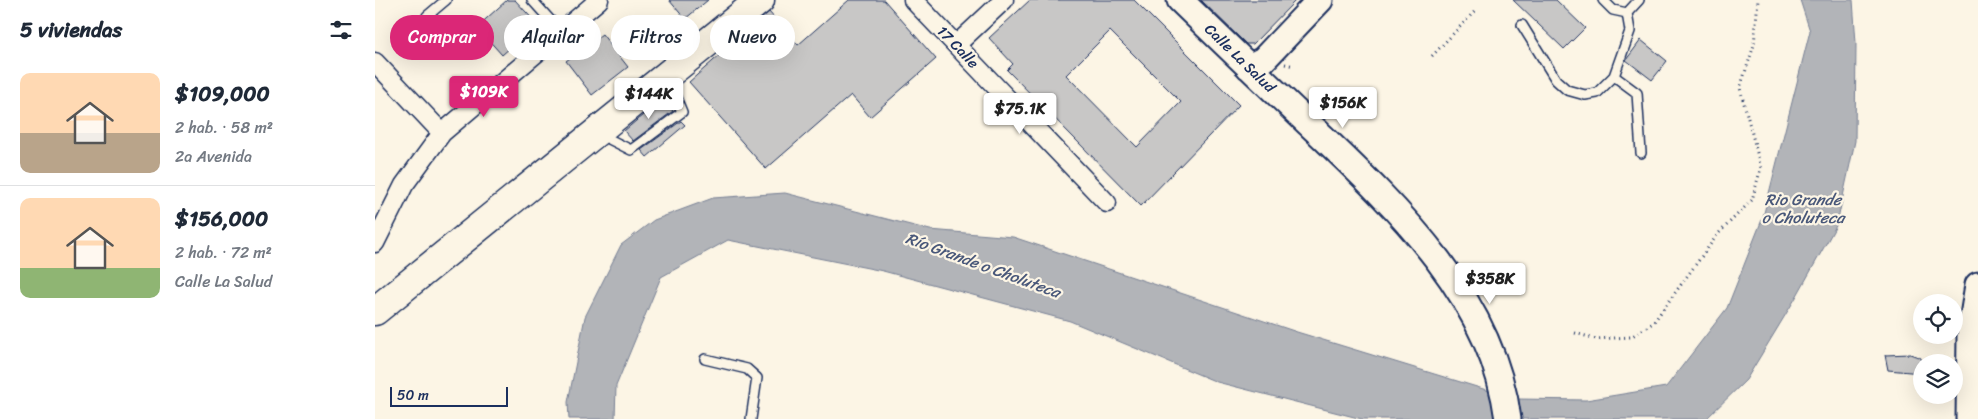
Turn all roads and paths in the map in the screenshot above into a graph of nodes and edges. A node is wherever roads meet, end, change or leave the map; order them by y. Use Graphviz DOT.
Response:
graph roads {
  1 [pos="446,0"];
  2 [pos="532,0"];
  3 [pos="599,0"];
  4 [pos="737,0"];
  5 [pos="760,0"];
  6 [pos="913,0"];
  7 [pos="1004,0"];
  8 [pos="1179,0"];
  9 [pos="1603,0"];
  10 [pos="1639,0"];
  11 [pos="1758,0"];
  12 [pos="1314,2"];
  13 [pos="1476,10"];
  14 [pos="1627,13"];
  15 [pos="428,15"];
  16 [pos="546,15"];
  17 [pos="581,15"];
  18 [pos="1522,25"];
  19 [pos="956,45"];
  20 [pos="1432,56"];
  21 [pos="528,60"];
  22 [pos="375,62"];
  23 [pos="1257,68"];
  24 [pos="667,75"];
  25 [pos="1614,76"];
  26 [pos="596,132"];
  27 [pos="442,133"];
  28 [pos="1641,153"];
  29 [pos="1107,204"];
  30 [pos="375,243"];
  31 [pos="1978,285"];
  32 [pos="375,288"];
  33 [pos="375,311"];
  34 [pos="1575,333"];
  35 [pos="705,359"];
  36 [pos="1978,408"];
  37 [pos="1977,418"];
  38 [pos="751,419"];
  39 [pos="1508,419"];
  40 [pos="1969,419"];
  1 -- 15 [label="lane"];
  2 -- 16 [label="lane"];
  3 -- 17 [label="street"];
  4 -- 32 [label="main road"];
  5 -- 24 [label="main road"];
  6 -- 19 [label="street, 17 Calle"];
  7 -- 19 [label="street"];
  8 -- 23 [label="main road, Calle La Salud"];
  9 -- 14 [label="lane"];
  10 -- 14 [label="lane"];
  11 -- 34 [label="path"];
  12 -- 23 [label="main road"];
  13 -- 20 [label="path"];
  14 -- 25 [label="lane"];
  18 -- 25 [label="lane"];
  19 -- 29 [label="street, 17 Calle"];
  21 -- 27 [label="street"];
  22 -- 27 [label="street"];
  23 -- 39 [label="main road, Calle La Salud"];
  24 -- 26 [label="main road"];
  24 -- 26 [label="lane"];
  25 -- 28 [label="lane"];
  26 -- 33 [label="main road"];
  27 -- 30 [label="street"];
  31 -- 40 [label="main road"];
  35 -- 38 [label="lane"];
  36 -- 37 [label="main road"];
}
